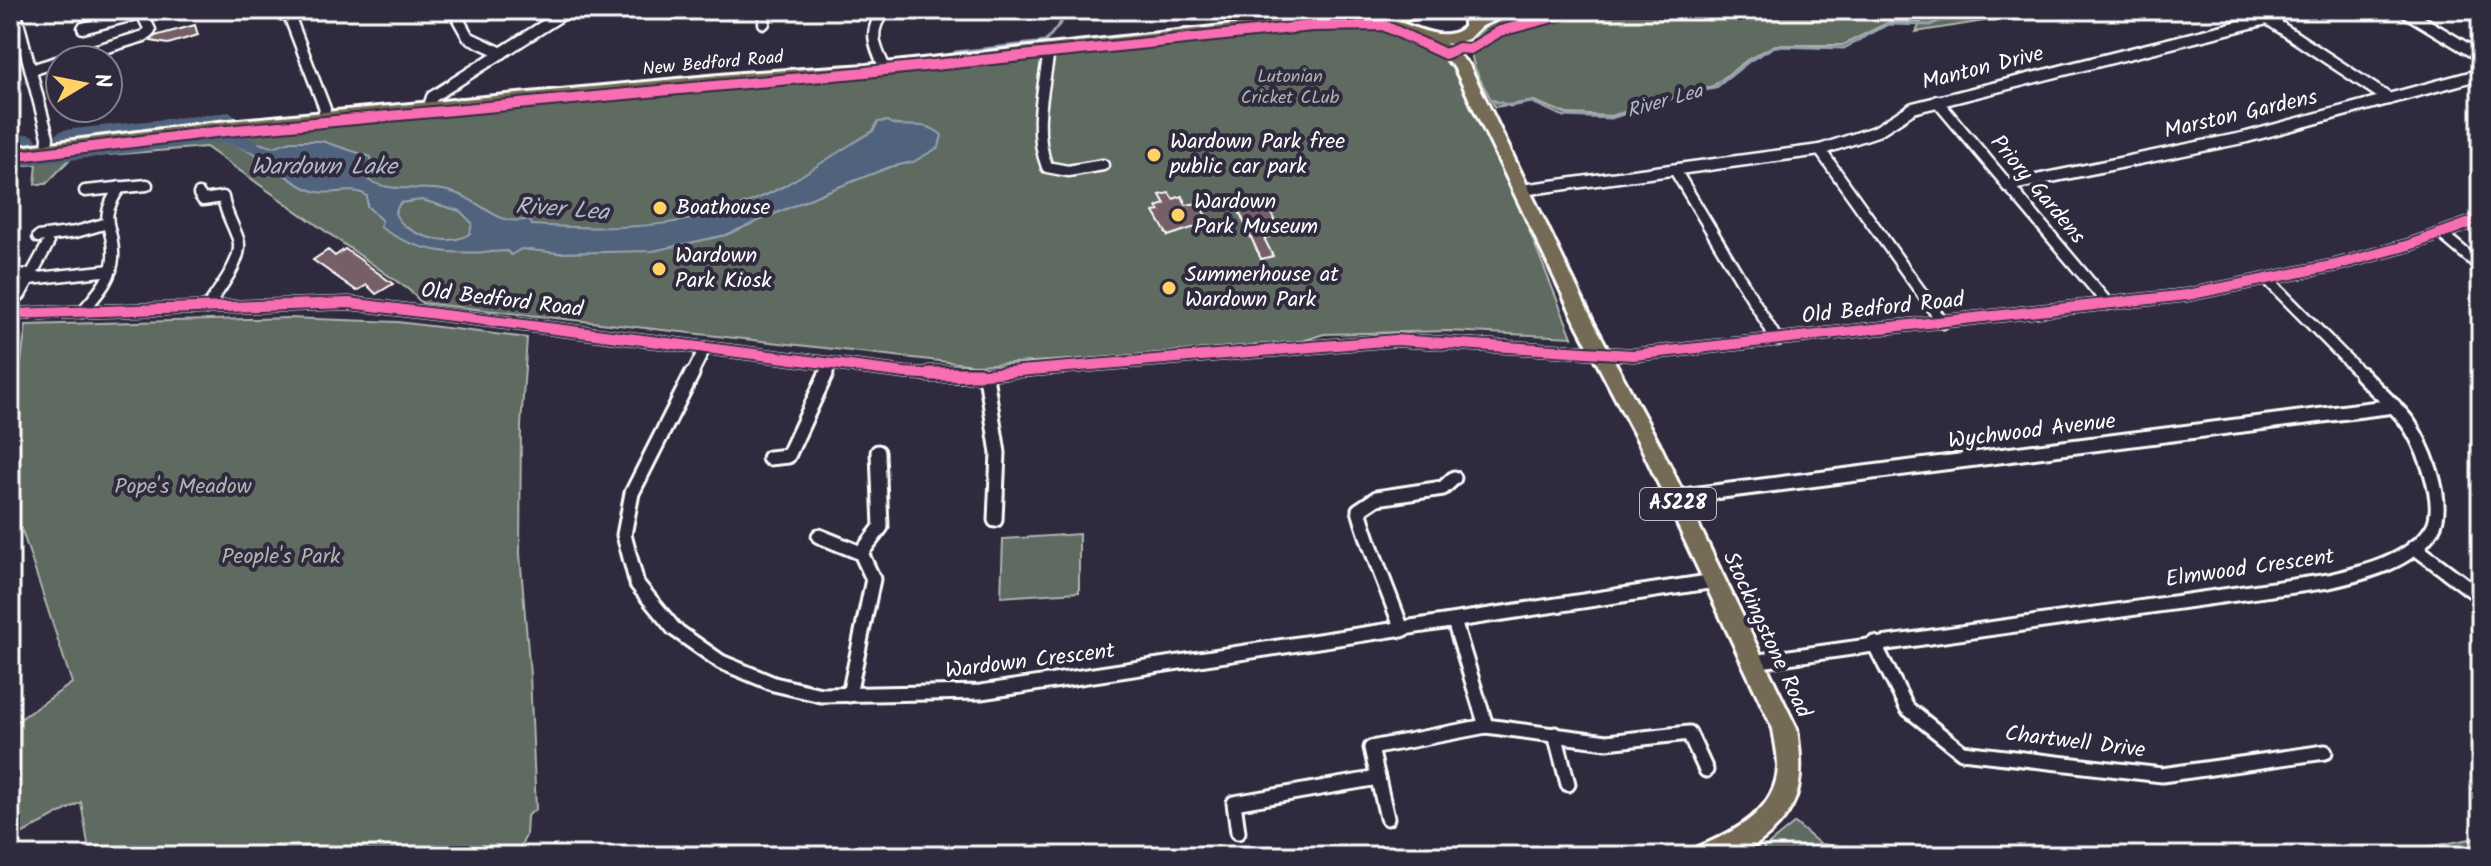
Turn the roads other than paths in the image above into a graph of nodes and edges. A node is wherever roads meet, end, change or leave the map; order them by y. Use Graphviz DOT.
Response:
graph roads {
  1 [pos="15,10"];
  2 [pos="287,10"];
  3 [pos="453,10"];
  4 [pos="569,10"];
  5 [pos="766,10"];
  6 [pos="856,10"];
  7 [pos="1462,10"];
  8 [pos="1511,10"];
  9 [pos="2254,10"];
  10 [pos="2403,10"];
  11 [pos="141,11"];
  12 [pos="883,12"];
  13 [pos="1415,13"];
  14 [pos="2267,19"];
  15 [pos="1374,20"];
  16 [pos="764,23"];
  17 [pos="83,28"];
  18 [pos="1471,28"];
  19 [pos="1425,35"];
  20 [pos="118,44"];
  21 [pos="1049,50"];
  22 [pos="502,53"];
  23 [pos="2481,57"];
  24 [pos="1461,65"];
  25 [pos="44,66"];
  26 [pos="885,68"];
  27 [pos="31,70"];
  28 [pos="2481,74"];
  29 [pos="2389,99"];
  30 [pos="1937,101"];
  31 [pos="428,109"];
  32 [pos="322,119"];
  33 [pos="47,149"];
  34 [pos="1820,150"];
  35 [pos="10,153"];
  36 [pos="1103,165"];
  37 [pos="1675,170"];
  38 [pos="147,185"];
  39 [pos="2007,186"];
  40 [pos="120,187"];
  41 [pos="1522,190"];
  42 [pos="85,191"];
  43 [pos="199,194"];
  44 [pos="2481,219"];
  45 [pos="104,224"];
  46 [pos="2444,236"];
  47 [pos="2481,267"];
  48 [pos="111,270"];
  49 [pos="10,276"];
  50 [pos="31,277"];
  51 [pos="2269,281"];
  52 [pos="10,296"];
  53 [pos="2108,304"];
  54 [pos="207,308"];
  55 [pos="82,312"];
  56 [pos="12,317"];
  57 [pos="1943,323"];
  58 [pos="1777,340"];
  59 [pos="705,348"];
  60 [pos="1603,354"];
  61 [pos="831,364"];
  62 [pos="986,376"];
  63 [pos="2394,406"];
  64 [pos="878,452"];
  65 [pos="769,458"];
  66 [pos="1454,478"];
  67 [pos="1675,497"];
  68 [pos="995,520"];
  69 [pos="819,536"];
  70 [pos="2414,547"];
  71 [pos="861,553"];
  72 [pos="1715,581"];
  73 [pos="2481,597"];
  74 [pos="1454,621"];
  75 [pos="1402,630"];
  76 [pos="1874,643"];
  77 [pos="1753,662"];
  78 [pos="849,695"];
  79 [pos="1486,726"];
  80 [pos="1555,734"];
  81 [pos="2325,752"];
  82 [pos="1706,770"];
  83 [pos="1378,778"];
  84 [pos="1568,784"];
  85 [pos="1387,818"];
  86 [pos="1238,832"];
  87 [pos="1707,856"];
  1 -- 27 [label="street"];
  2 -- 32 [label="street"];
  3 -- 22 [label="street"];
  4 -- 22 [label="street"];
  5 -- 16 [label="street"];
  6 -- 12 [label="street"];
  7 -- 18 [label="main road"];
  8 -- 18 [label="main road"];
  9 -- 14 [label="street"];
  10 -- 23 [label="street"];
  11 -- 17 [label="street"];
  11 -- 20 [label="street"];
  12 -- 26 [label="street"];
  13 -- 15 [label="main road, New Bedford Road"];
  13 -- 19 [label="main road"];
  14 -- 29 [label="street"];
  14 -- 30 [label="street, Manton Drive"];
  15 -- 19 [label="main road, New Bedford Road"];
  15 -- 21 [label="main road, New Bedford Road"];
  18 -- 19 [label="main road"];
  18 -- 24 [label="main road"];
  19 -- 24 [label="main road, Stockingstone Road / A5228"];
  21 -- 26 [label="main road, New Bedford Road"];
  21 -- 36 [label="street"];
  22 -- 31 [label="street"];
  24 -- 41 [label="main road, Stockingstone Road / A5228"];
  25 -- 27 [label="street"];
  26 -- 31 [label="main road, New Bedford Road"];
  27 -- 33 [label="street"];
  28 -- 29 [label="street, Marston Gardens"];
  29 -- 39 [label="street, Marston Gardens"];
  30 -- 34 [label="street, Manton Drive"];
  30 -- 39 [label="street, Priory Gardens"];
  31 -- 32 [label="main road, New Bedford Road"];
  32 -- 33 [label="main road, New Bedford Road"];
  33 -- 35 [label="main road, New Bedford Road"];
  34 -- 37 [label="street, Manton Drive"];
  34 -- 57 [label="street"];
  37 -- 41 [label="street, Manton Drive"];
  37 -- 58 [label="street"];
  38 -- 40 [label="street"];
  39 -- 53 [label="street, Priory Gardens"];
  40 -- 42 [label="street"];
  40 -- 45 [label="street"];
  41 -- 60 [label="main road, Stockingstone Road / A5228"];
  43 -- 54 [label="street"];
  44 -- 46 [label="street, Old Bedford Road"];
  45 -- 48 [label="street"];
  45 -- 50 [label="street"];
  46 -- 47 [label="street"];
  46 -- 51 [label="street, Old Bedford Road"];
  48 -- 50 [label="street"];
  48 -- 55 [label="street"];
  49 -- 50 [label="street"];
  50 -- 52 [label="street"];
  51 -- 53 [label="street, Old Bedford Road"];
  51 -- 63 [label="street, Elmwood Crescent"];
  53 -- 57 [label="street, Old Bedford Road"];
  54 -- 55 [label="street, Old Bedford Road"];
  54 -- 59 [label="street, Old Bedford Road"];
  55 -- 56 [label="street, Old Bedford Road"];
  57 -- 58 [label="street, Old Bedford Road"];
  58 -- 60 [label="street, Old Bedford Road"];
  59 -- 61 [label="street, Old Bedford Road"];
  59 -- 78 [label="street, Wardown Crescent"];
  60 -- 62 [label="street, Old Bedford Road"];
  60 -- 67 [label="main road, Stockingstone Road / A5228"];
  61 -- 62 [label="street, Old Bedford Road"];
  61 -- 65 [label="street"];
  62 -- 68 [label="street"];
  63 -- 67 [label="street, Wychwood Avenue"];
  63 -- 70 [label="street, Elmwood Crescent"];
  64 -- 71 [label="street"];
  66 -- 75 [label="street"];
  67 -- 72 [label="main road, Stockingstone Road / A5228"];
  69 -- 71 [label="street"];
  70 -- 73 [label="street"];
  70 -- 76 [label="street, Elmwood Crescent"];
  71 -- 78 [label="street"];
  72 -- 74 [label="street, Wardown Crescent"];
  72 -- 77 [label="main road, Stockingstone Road / A5228"];
  74 -- 75 [label="street, Wardown Crescent"];
  74 -- 79 [label="street"];
  75 -- 78 [label="street, Wardown Crescent"];
  76 -- 77 [label="street, Elmwood Crescent"];
  76 -- 81 [label="street, Chartwell Drive"];
  77 -- 87 [label="main road, Stockingstone Road / A5228"];
  79 -- 80 [label="street"];
  79 -- 83 [label="street"];
  80 -- 82 [label="street"];
  80 -- 84 [label="street"];
  83 -- 85 [label="street"];
  83 -- 86 [label="street"];
}
